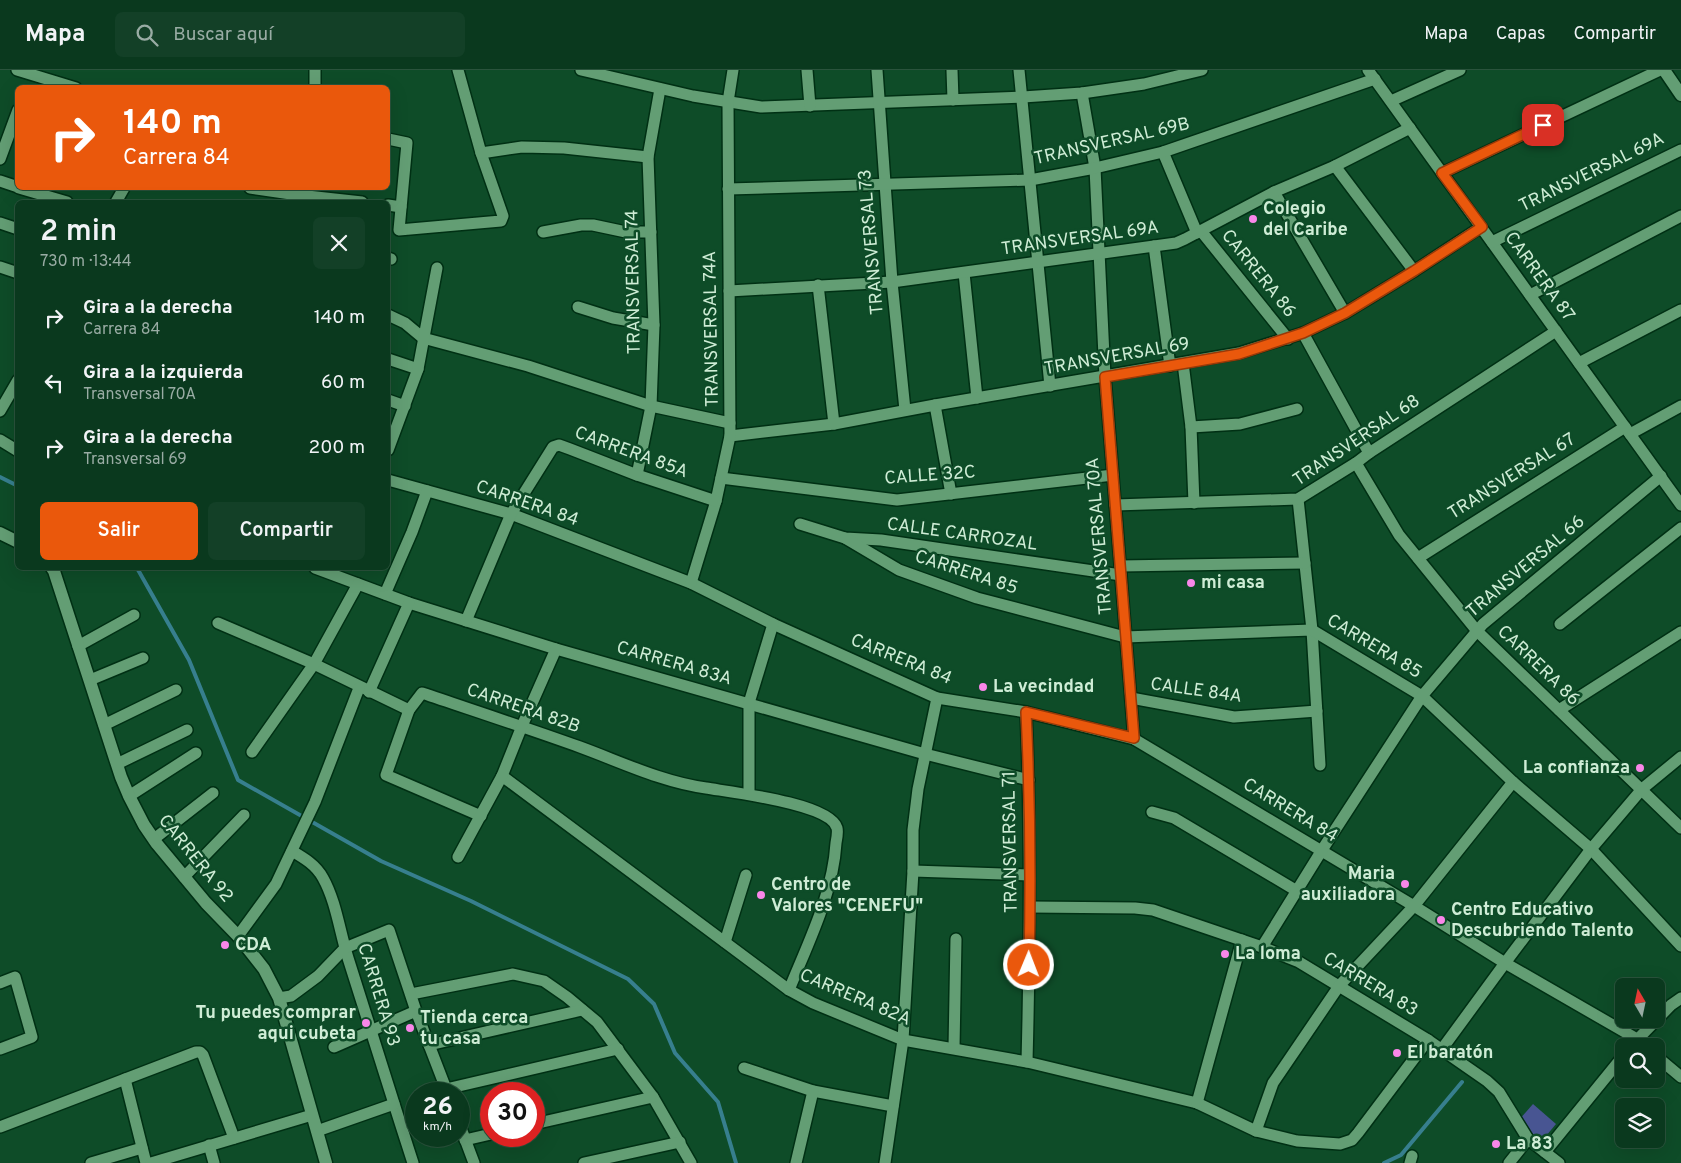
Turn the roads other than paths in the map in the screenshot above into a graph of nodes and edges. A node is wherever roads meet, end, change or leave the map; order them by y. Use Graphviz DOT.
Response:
graph roads {
  1 [pos="16,70"];
  2 [pos="315,70"];
  3 [pos="458,70"];
  4 [pos="581,70"];
  5 [pos="733,70"];
  6 [pos="806,70"];
  7 [pos="877,70"];
  8 [pos="952,70"];
  9 [pos="1019,70"];
  10 [pos="1202,70"];
  11 [pos="1460,70"];
  12 [pos="1660,70"];
  13 [pos="1664,70"];
  14 [pos="1372,75"];
  15 [pos="66,85"];
  16 [pos="315,85"];
  17 [pos="660,89"];
  18 [pos="1082,93"];
  19 [pos="1681,95"];
  20 [pos="1022,97"];
  21 [pos="953,100"];
  22 [pos="1391,101"];
  23 [pos="728,102"];
  24 [pos="878,102"];
  25 [pos="810,106"];
  26 [pos="15,125"];
  27 [pos="1410,128"];
  28 [pos="390,139"];
  29 [pos="12,140"];
  30 [pos="1681,150"];
  31 [pos="1163,152"];
  32 [pos="481,153"];
  33 [pos="648,157"];
  34 [pos="0,159"];
  35 [pos="1335,166"];
  36 [pos="1095,168"];
  37 [pos="1442,173"];
  38 [pos="1030,180"];
  39 [pos="0,182"];
  40 [pos="884,184"];
  41 [pos="15,186"];
  42 [pos="728,189"];
  43 [pos="28,190"];
  44 [pos="264,190"];
  45 [pos="1274,192"];
  46 [pos="298,195"];
  47 [pos="60,200"];
  48 [pos="344,200"];
  49 [pos="390,205"];
  50 [pos="401,207"];
  51 [pos="1681,216"];
  52 [pos="0,223"];
  53 [pos="1482,227"];
  54 [pos="15,228"];
  55 [pos="542,232"];
  56 [pos="651,232"];
  57 [pos="1199,232"];
  58 [pos="1492,242"];
  59 [pos="1154,246"];
  60 [pos="1100,254"];
  61 [pos="1037,262"];
  62 [pos="0,267"];
  63 [pos="437,268"];
  64 [pos="1414,271"];
  65 [pos="15,272"];
  66 [pos="964,273"];
  67 [pos="892,282"];
  68 [pos="818,285"];
  69 [pos="729,291"];
  70 [pos="1530,295"];
  71 [pos="578,307"];
  72 [pos="1681,310"];
  73 [pos="1345,313"];
  74 [pos="390,316"];
  75 [pos="654,325"];
  76 [pos="1556,331"];
  77 [pos="1303,333"];
  78 [pos="422,338"];
  79 [pos="1288,339"];
  80 [pos="390,360"];
  81 [pos="1184,363"];
  82 [pos="1579,363"];
  83 [pos="1170,366"];
  84 [pos="418,369"];
  85 [pos="1105,377"];
  86 [pos="15,385"];
  87 [pos="1050,386"];
  88 [pos="978,398"];
  89 [pos="390,401"];
  90 [pos="935,405"];
  91 [pos="405,406"];
  92 [pos="651,406"];
  93 [pos="1681,406"];
  94 [pos="1297,409"];
  95 [pos="905,410"];
  96 [pos="0,412"];
  97 [pos="730,423"];
  98 [pos="834,424"];
  99 [pos="1191,427"];
  100 [pos="1627,430"];
  101 [pos="730,436"];
  102 [pos="0,440"];
  103 [pos="390,445"];
  104 [pos="15,449"];
  105 [pos="1369,453"];
  106 [pos="1356,463"];
  107 [pos="638,475"];
  108 [pos="1113,475"];
  109 [pos="1661,476"];
  110 [pos="721,478"];
  111 [pos="390,481"];
  112 [pos="427,491"];
  113 [pos="951,494"];
  114 [pos="1298,499"];
  115 [pos="716,501"];
  116 [pos="1194,503"];
  117 [pos="1115,505"];
  118 [pos="1681,505"];
  119 [pos="510,514"];
  120 [pos="800,524"];
  121 [pos="1681,528"];
  122 [pos="0,532"];
  123 [pos="845,538"];
  124 [pos="15,540"];
  125 [pos="1418,558"];
  126 [pos="1305,563"];
  127 [pos="53,570"];
  128 [pos="320,570"];
  129 [pos="1120,571"];
  130 [pos="690,583"];
  131 [pos="358,584"];
  132 [pos="385,594"];
  133 [pos="409,603"];
  134 [pos="134,615"];
  135 [pos="466,621"];
  136 [pos="218,623"];
  137 [pos="773,624"];
  138 [pos="1560,624"];
  139 [pos="1312,630"];
  140 [pos="1477,631"];
  141 [pos="1681,632"];
  142 [pos="1126,637"];
  143 [pos="78,646"];
  144 [pos="556,649"];
  145 [pos="143,658"];
  146 [pos="314,664"];
  147 [pos="90,680"];
  148 [pos="176,690"];
  149 [pos="364,690"];
  150 [pos="1422,696"];
  151 [pos="936,698"];
  152 [pos="1130,698"];
  153 [pos="749,704"];
  154 [pos="409,710"];
  155 [pos="1559,710"];
  156 [pos="1317,711"];
  157 [pos="1026,712"];
  158 [pos="104,725"];
  159 [pos="522,726"];
  160 [pos="187,730"];
  161 [pos="1134,738"];
  162 [pos="252,752"];
  163 [pos="196,753"];
  164 [pos="925,754"];
  165 [pos="1681,757"];
  166 [pos="117,764"];
  167 [pos="1320,765"];
  168 [pos="502,776"];
  169 [pos="1029,780"];
  170 [pos="1513,782"];
  171 [pos="1642,789"];
  172 [pos="213,792"];
  173 [pos="749,794"];
  174 [pos="129,796"];
  175 [pos="1152,812"];
  176 [pos="244,815"];
  177 [pos="481,816"];
  178 [pos="1681,828"];
  179 [pos="154,839"];
  180 [pos="292,849"];
  181 [pos="1591,849"];
  182 [pos="1322,850"];
  183 [pos="458,857"];
  184 [pos="913,871"];
  185 [pos="746,875"];
  186 [pos="1030,875"];
  187 [pos="184,877"];
  188 [pos="1297,891"];
  189 [pos="1414,906"];
  190 [pos="1030,907"];
  191 [pos="238,936"];
  192 [pos="956,939"];
  193 [pos="1242,940"];
  194 [pos="725,942"];
  195 [pos="1681,946"];
  196 [pos="1262,947"];
  197 [pos="345,948"];
  198 [pos="1504,963"];
  199 [pos="0,982"];
  200 [pos="1339,986"];
  201 [pos="789,990"];
  202 [pos="411,994"];
  203 [pos="279,998"];
  204 [pos="1681,998"];
  205 [pos="582,1010"];
  206 [pos="416,1012"];
  207 [pos="371,1031"];
  208 [pos="1628,1038"];
  209 [pos="1643,1038"];
  210 [pos="903,1040"];
  211 [pos="1428,1040"];
  212 [pos="429,1045"];
  213 [pos="334,1047"];
  214 [pos="954,1048"];
  215 [pos="0,1049"];
  216 [pos="618,1049"];
  217 [pos="1442,1049"];
  218 [pos="1027,1062"];
  219 [pos="1665,1064"];
  220 [pos="1615,1066"];
  221 [pos="744,1068"];
  222 [pos="1681,1077"];
  223 [pos="125,1079"];
  224 [pos="443,1082"];
  225 [pos="470,1085"];
  226 [pos="813,1092"];
  227 [pos="653,1098"];
  228 [pos="1197,1102"];
  229 [pos="394,1104"];
  230 [pos="894,1106"];
  231 [pos="312,1115"];
  232 [pos="545,1122"];
  233 [pos="0,1127"];
  234 [pos="316,1131"];
  235 [pos="1256,1131"];
  236 [pos="234,1138"];
  237 [pos="1528,1139"];
  238 [pos="680,1142"];
  239 [pos="209,1146"];
  240 [pos="468,1147"];
  241 [pos="142,1148"];
  242 [pos="1545,1152"];
  243 [pos="91,1163"];
  244 [pos="146,1163"];
  245 [pos="151,1163"];
  246 [pos="214,1163"];
  247 [pos="326,1163"];
  248 [pos="413,1163"];
  249 [pos="474,1163"];
  250 [pos="584,1163"];
  251 [pos="691,1163"];
  252 [pos="796,1163"];
  253 [pos="886,1163"];
  254 [pos="1509,1163"];
  255 [pos="1559,1163"];
  1 -- 15 [label="street"];
  2 -- 16 [label="street"];
  3 -- 32 [label="street"];
  4 -- 17 [label="street"];
  5 -- 23 [label="street, TRANSVERSAL 74A"];
  6 -- 25 [label="street"];
  7 -- 24 [label="street, TRANSVERSAL 73"];
  8 -- 21 [label="street"];
  9 -- 20 [label="street"];
  10 -- 18 [label="street"];
  11 -- 22 [label="street"];
  12 -- 37 [label="street"];
  13 -- 19 [label="street"];
  14 -- 22 [label="street, CARRERA 87"];
  14 -- 31 [label="street, TRANSVERSAL 69B"];
  17 -- 23 [label="street"];
  17 -- 33 [label="street, TRANSVERSAL 74"];
  18 -- 20 [label="street"];
  18 -- 36 [label="street, TRANSVERSAL 70A"];
  20 -- 21 [label="street"];
  20 -- 38 [label="street"];
  21 -- 24 [label="street"];
  22 -- 27 [label="street, CARRERA 87"];
  23 -- 25 [label="street"];
  23 -- 42 [label="street, TRANSVERSAL 74A"];
  24 -- 25 [label="street"];
  24 -- 40 [label="street, TRANSVERSAL 73"];
  26 -- 29 [label="street"];
  27 -- 35 [label="street, TRANSVERSAL 69A"];
  27 -- 37 [label="street, CARRERA 87"];
  28 -- 50 [label="street"];
  29 -- 34 [label="street"];
  30 -- 58 [label="street, TRANSVERSAL 69A"];
  31 -- 36 [label="street, TRANSVERSAL 69B"];
  31 -- 57 [label="street, CARRERA 86"];
  32 -- 33 [label="street"];
  32 -- 50 [label="street"];
  33 -- 56 [label="street, TRANSVERSAL 74"];
  35 -- 45 [label="street, TRANSVERSAL 69A"];
  35 -- 64 [label="street"];
  36 -- 38 [label="street, TRANSVERSAL 69B"];
  36 -- 60 [label="street, TRANSVERSAL 70A"];
  37 -- 53 [label="street, CARRERA 87"];
  38 -- 40 [label="street, TRANSVERSAL 69B"];
  38 -- 61 [label="street"];
  39 -- 41 [label="street"];
  40 -- 42 [label="street, TRANSVERSAL 69B"];
  40 -- 67 [label="street, TRANSVERSAL 73"];
  42 -- 69 [label="street, TRANSVERSAL 74A"];
  43 -- 47 [label="street"];
  44 -- 46 [label="street"];
  45 -- 57 [label="street, TRANSVERSAL 69A"];
  45 -- 73 [label="street"];
  46 -- 48 [label="street"];
  49 -- 50 [label="street"];
  51 -- 70 [label="street"];
  52 -- 54 [label="street"];
  53 -- 58 [label="street, CARRERA 87"];
  53 -- 64 [label="street, TRANSVERSAL 69"];
  55 -- 56 [label="street"];
  56 -- 75 [label="street, TRANSVERSAL 74"];
  57 -- 59 [label="street, TRANSVERSAL 69A"];
  57 -- 79 [label="street, CARRERA 86"];
  58 -- 70 [label="street, CARRERA 87"];
  59 -- 60 [label="street, TRANSVERSAL 69A"];
  59 -- 83 [label="street"];
  60 -- 61 [label="street, TRANSVERSAL 69A"];
  60 -- 85 [label="street, TRANSVERSAL 70A"];
  61 -- 66 [label="street, TRANSVERSAL 69A"];
  61 -- 87 [label="street"];
  62 -- 65 [label="street"];
  63 -- 78 [label="street"];
  64 -- 73 [label="street, TRANSVERSAL 69"];
  66 -- 67 [label="street, TRANSVERSAL 69A"];
  66 -- 88 [label="street"];
  67 -- 68 [label="street, TRANSVERSAL 69A"];
  67 -- 95 [label="street, TRANSVERSAL 73"];
  68 -- 69 [label="street, TRANSVERSAL 69A"];
  68 -- 98 [label="street"];
  69 -- 97 [label="street, TRANSVERSAL 74A"];
  70 -- 76 [label="street, CARRERA 87"];
  71 -- 75 [label="street"];
  72 -- 82 [label="street"];
  73 -- 77 [label="street, TRANSVERSAL 69"];
  74 -- 78 [label="street"];
  75 -- 92 [label="street, TRANSVERSAL 74"];
  76 -- 82 [label="street, CARRERA 87"];
  76 -- 105 [label="street, TRANSVERSAL 68"];
  77 -- 79 [label="street, TRANSVERSAL 69"];
  77 -- 105 [label="street, CARRERA 86"];
  78 -- 84 [label="street"];
  78 -- 92 [label="street"];
  79 -- 81 [label="street, TRANSVERSAL 69"];
  80 -- 84 [label="street"];
  81 -- 83 [label="street, TRANSVERSAL 69"];
  81 -- 99 [label="street"];
  82 -- 100 [label="street, CARRERA 87"];
  83 -- 85 [label="street, TRANSVERSAL 69"];
  84 -- 91 [label="street"];
  85 -- 87 [label="street, TRANSVERSAL 69"];
  85 -- 108 [label="street, TRANSVERSAL 70A"];
  86 -- 96 [label="street"];
  87 -- 88 [label="street, TRANSVERSAL 69"];
  88 -- 90 [label="street, TRANSVERSAL 69"];
  89 -- 91 [label="street"];
  90 -- 95 [label="street, TRANSVERSAL 69"];
  90 -- 113 [label="street"];
  91 -- 103 [label="street"];
  92 -- 97 [label="street"];
  92 -- 107 [label="street, TRANSVERSAL 74"];
  93 -- 100 [label="street, TRANSVERSAL 67"];
  94 -- 99 [label="street"];
  95 -- 98 [label="street, TRANSVERSAL 69"];
  97 -- 101 [label="street, TRANSVERSAL 74A"];
  98 -- 101 [label="street, TRANSVERSAL 69"];
  99 -- 116 [label="street"];
  100 -- 109 [label="street, CARRERA 87"];
  100 -- 125 [label="street, TRANSVERSAL 67"];
  101 -- 110 [label="street, TRANSVERSAL 74A"];
  102 -- 104 [label="street"];
  105 -- 106 [label="street, TRANSVERSAL 68"];
  106 -- 114 [label="street, TRANSVERSAL 68"];
  106 -- 125 [label="street, CARRERA 86"];
  107 -- 115 [label="street, CARRERA 85A"];
  107 -- 119 [label="street, CARRERA 85A"];
  108 -- 113 [label="street, CALLE 32C"];
  108 -- 117 [label="street, TRANSVERSAL 70A"];
  109 -- 118 [label="street, CARRERA 87"];
  109 -- 140 [label="street, TRANSVERSAL 66"];
  110 -- 113 [label="street, CALLE 32C"];
  110 -- 115 [label="street, TRANSVERSAL 74A"];
  111 -- 112 [label="street, CARRERA 84"];
  112 -- 119 [label="street, CARRERA 84"];
  112 -- 132 [label="street"];
  114 -- 116 [label="street"];
  114 -- 126 [label="street, TRANSVERSAL 68"];
  115 -- 130 [label="street, TRANSVERSAL 74A"];
  116 -- 117 [label="street"];
  117 -- 129 [label="street, TRANSVERSAL 70A"];
  119 -- 130 [label="street, CARRERA 84"];
  119 -- 135 [label="street"];
  120 -- 123 [label="street, CALLE CARROZAL"];
  121 -- 138 [label="street"];
  122 -- 124 [label="street"];
  123 -- 129 [label="street, CALLE CARROZAL"];
  123 -- 142 [label="street, CARRERA 85"];
  125 -- 140 [label="street, CARRERA 86"];
  126 -- 129 [label="street, CALLE CARROZAL"];
  126 -- 139 [label="street, TRANSVERSAL 68"];
  127 -- 143 [label="street, CARRERA 92"];
  128 -- 131 [label="street, CARRERA 83A"];
  129 -- 142 [label="street, TRANSVERSAL 70A"];
  130 -- 137 [label="street, CARRERA 84"];
  131 -- 132 [label="street, CARRERA 83A"];
  131 -- 146 [label="street"];
  132 -- 133 [label="street, CARRERA 83A"];
  133 -- 135 [label="street, CARRERA 83A"];
  133 -- 149 [label="street"];
  134 -- 143 [label="street"];
  135 -- 144 [label="street, CARRERA 83A"];
  136 -- 146 [label="street"];
  137 -- 151 [label="street, CARRERA 84"];
  137 -- 153 [label="street"];
  139 -- 142 [label="street, CARRERA 85"];
  139 -- 150 [label="street, CARRERA 85"];
  139 -- 156 [label="street, TRANSVERSAL 68"];
  140 -- 150 [label="street, TRANSVERSAL 66"];
  140 -- 155 [label="street, CARRERA 86"];
  141 -- 155 [label="street"];
  142 -- 152 [label="street, TRANSVERSAL 70A"];
  143 -- 147 [label="street, CARRERA 92"];
  144 -- 153 [label="street, CARRERA 83A"];
  144 -- 159 [label="street"];
  145 -- 147 [label="street"];
  146 -- 149 [label="street"];
  146 -- 162 [label="street"];
  147 -- 158 [label="street, CARRERA 92"];
  148 -- 158 [label="street"];
  149 -- 154 [label="street"];
  149 -- 180 [label="street"];
  150 -- 170 [label="street, CARRERA 85"];
  150 -- 182 [label="street, TRANSVERSAL 66"];
  151 -- 157 [label="street, CARRERA 84"];
  151 -- 164 [label="street"];
  152 -- 156 [label="street, CALLE 84A"];
  152 -- 161 [label="street, TRANSVERSAL 70A"];
  153 -- 164 [label="street, CARRERA 83A"];
  153 -- 173 [label="street"];
  154 -- 159 [label="street, CARRERA 82B"];
  154 -- 177 [label="street"];
  155 -- 171 [label="street, CARRERA 86"];
  156 -- 167 [label="street, TRANSVERSAL 68"];
  157 -- 161 [label="street, CARRERA 84"];
  157 -- 169 [label="street, TRANSVERSAL 71"];
  158 -- 166 [label="street, CARRERA 92"];
  159 -- 168 [label="street"];
  159 -- 173 [label="street, CARRERA 82B"];
  160 -- 166 [label="street"];
  161 -- 182 [label="street, CARRERA 84"];
  163 -- 174 [label="street"];
  164 -- 169 [label="street, CARRERA 83A"];
  164 -- 184 [label="street"];
  165 -- 171 [label="street"];
  166 -- 174 [label="street, CARRERA 92"];
  168 -- 177 [label="street"];
  168 -- 194 [label="street, CARRERA 82A"];
  169 -- 186 [label="street, TRANSVERSAL 71"];
  170 -- 181 [label="street, CARRERA 85"];
  170 -- 189 [label="street"];
  171 -- 178 [label="street, CARRERA 86"];
  171 -- 181 [label="street"];
  172 -- 179 [label="street"];
  173 -- 201 [label="street, CARRERA 82B"];
  174 -- 179 [label="street, CARRERA 92"];
  175 -- 188 [label="street"];
  176 -- 187 [label="street"];
  177 -- 183 [label="street"];
  179 -- 187 [label="street, CARRERA 92"];
  180 -- 191 [label="street"];
  180 -- 197 [label="street, CARRERA 93"];
  181 -- 195 [label="street, CARRERA 85"];
  181 -- 198 [label="street"];
  182 -- 188 [label="street, TRANSVERSAL 66"];
  182 -- 189 [label="street, CARRERA 84"];
  184 -- 186 [label="street"];
  184 -- 210 [label="street"];
  185 -- 194 [label="street"];
  186 -- 190 [label="street, TRANSVERSAL 71"];
  187 -- 191 [label="street, CARRERA 92"];
  188 -- 196 [label="street, TRANSVERSAL 66"];
  189 -- 198 [label="street, CARRERA 84"];
  189 -- 200 [label="street"];
  190 -- 193 [label="street, CARRERA 83"];
  190 -- 218 [label="street, TRANSVERSAL 71"];
  191 -- 203 [label="street, CARRERA 92"];
  192 -- 214 [label="street"];
  193 -- 196 [label="street, CARRERA 83"];
  193 -- 228 [label="street"];
  194 -- 201 [label="street, CARRERA 82A"];
  196 -- 200 [label="street, CARRERA 83"];
  197 -- 202 [label="street"];
  197 -- 203 [label="street"];
  197 -- 207 [label="street, CARRERA 93"];
  198 -- 208 [label="street, CARRERA 84"];
  198 -- 217 [label="street"];
  199 -- 215 [label="street"];
  200 -- 211 [label="street, CARRERA 83"];
  200 -- 235 [label="street"];
  201 -- 210 [label="street, CARRERA 82A"];
  202 -- 205 [label="street"];
  202 -- 206 [label="street"];
  203 -- 231 [label="street, CARRERA 92"];
  204 -- 209 [label="street"];
  205 -- 212 [label="street"];
  205 -- 216 [label="street"];
  206 -- 207 [label="street"];
  206 -- 212 [label="street"];
  207 -- 213 [label="street"];
  207 -- 229 [label="street, CARRERA 93"];
  210 -- 214 [label="street, CARRERA 82A"];
  210 -- 230 [label="street"];
  211 -- 217 [label="street, CARRERA 83"];
  211 -- 235 [label="street, CARRERA 82A"];
  212 -- 224 [label="street"];
  214 -- 218 [label="street, CARRERA 82A"];
  216 -- 225 [label="street"];
  216 -- 227 [label="street"];
  217 -- 237 [label="street, CARRERA 83"];
  218 -- 228 [label="street, CARRERA 82A"];
  219 -- 222 [label="street"];
  220 -- 242 [label="street"];
  221 -- 226 [label="street"];
  223 -- 233 [label="street"];
  223 -- 236 [label="street"];
  223 -- 241 [label="street"];
  226 -- 230 [label="street"];
  226 -- 252 [label="street"];
  227 -- 232 [label="street"];
  227 -- 238 [label="street"];
  228 -- 235 [label="street, CARRERA 82A"];
  229 -- 234 [label="street"];
  229 -- 248 [label="street, CARRERA 93"];
  230 -- 253 [label="street"];
  231 -- 234 [label="street, CARRERA 92"];
  231 -- 236 [label="street"];
  234 -- 247 [label="street, CARRERA 92"];
  236 -- 239 [label="street"];
  237 -- 242 [label="street, CARRERA 83"];
  237 -- 254 [label="street"];
  238 -- 250 [label="street"];
  238 -- 251 [label="street"];
  239 -- 245 [label="street"];
  239 -- 246 [label="street"];
  240 -- 249 [label="street"];
  241 -- 243 [label="street"];
  241 -- 244 [label="street"];
  242 -- 255 [label="street, CARRERA 83"];
}
